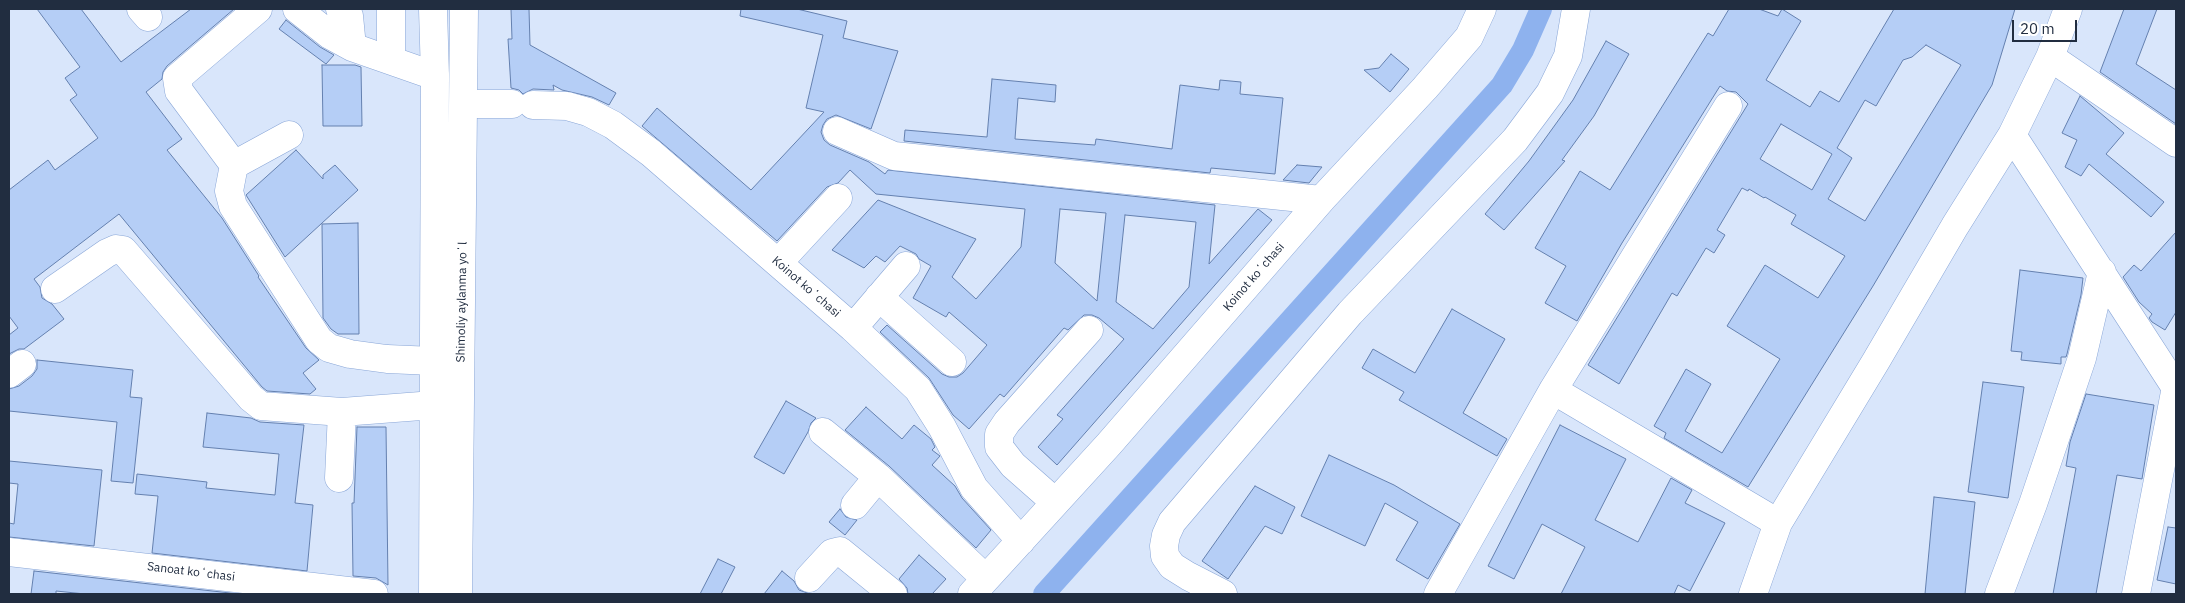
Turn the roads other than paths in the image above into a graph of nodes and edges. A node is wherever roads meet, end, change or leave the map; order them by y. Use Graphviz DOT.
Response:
graph roads {
  1 [pos="258,9"];
  2 [pos="297,9"];
  3 [pos="340,9"];
  4 [pos="391,9"];
  5 [pos="433,9"];
  6 [pos="464,9"];
  7 [pos="1482,9"];
  8 [pos="1576,9"];
  9 [pos="2068,9"];
  10 [pos="352,47"];
  11 [pos="2050,57"];
  12 [pos="391,60"];
  13 [pos="435,76"];
  14 [pos="464,104"];
  15 [pos="1728,106"];
  16 [pos="837,131"];
  17 [pos="289,135"];
  18 [pos="2012,135"];
  19 [pos="2176,143"];
  20 [pos="234,165"];
  21 [pos="838,198"];
  22 [pos="1321,200"];
  23 [pos="778,263"];
  24 [pos="906,266"];
  25 [pos="2102,272"];
  26 [pos="54,289"];
  27 [pos="880,297"];
  28 [pos="853,328"];
  29 [pos="1088,330"];
  30 [pos="434,361"];
  31 [pos="952,362"];
  32 [pos="2176,388"];
  33 [pos="1553,390"];
  34 [pos="434,404"];
  35 [pos="342,412"];
  36 [pos="823,432"];
  37 [pos="878,477"];
  38 [pos="339,478"];
  39 [pos="1055,502"];
  40 [pos="855,505"];
  41 [pos="1778,523"];
  42 [pos="1020,541"];
  43 [pos="9,552"];
  44 [pos="809,578"];
  45 [pos="978,586"];
  46 [pos="374,594"];
  47 [pos="433,594"];
  48 [pos="458,594"];
  49 [pos="893,594"];
  50 [pos="1223,594"];
  51 [pos="1438,594"];
  52 [pos="1752,594"];
  53 [pos="1999,594"];
  54 [pos="2136,594"];
  1 -- 20 [label="street"];
  2 -- 10 [label="street"];
  3 -- 10 [label="street"];
  4 -- 12 [label="street"];
  5 -- 13 [label="street"];
  6 -- 14 [label="street, Shimoliy aylanma yoʻl"];
  7 -- 22 [label="street, Koinot koʻchasi"];
  8 -- 50 [label="street"];
  9 -- 11 [label="street"];
  10 -- 12 [label="street"];
  11 -- 18 [label="street"];
  11 -- 19 [label="street"];
  12 -- 13 [label="street"];
  13 -- 30 [label="street"];
  14 -- 23 [label="street, Koinot koʻchasi"];
  14 -- 48 [label="street, Shimoliy aylanma yoʻl"];
  15 -- 33 [label="street"];
  16 -- 22 [label="street"];
  17 -- 20 [label="street"];
  18 -- 25 [label="street"];
  18 -- 41 [label="street"];
  20 -- 30 [label="street"];
  21 -- 23 [label="street"];
  22 -- 39 [label="street, Koinot koʻchasi"];
  23 -- 28 [label="street, Koinot koʻchasi"];
  24 -- 27 [label="street"];
  25 -- 32 [label="street"];
  25 -- 53 [label="street"];
  26 -- 35 [label="street"];
  27 -- 28 [label="street"];
  27 -- 31 [label="street"];
  28 -- 42 [label="street, Koinot koʻchasi"];
  29 -- 39 [label="street"];
  30 -- 34 [label="street"];
  32 -- 54 [label="street"];
  33 -- 41 [label="street"];
  33 -- 51 [label="street"];
  34 -- 35 [label="street"];
  34 -- 47 [label="street"];
  35 -- 38 [label="street"];
  36 -- 37 [label="street"];
  37 -- 40 [label="street"];
  37 -- 45 [label="street"];
  39 -- 42 [label="street, Koinot koʻchasi"];
  41 -- 52 [label="street"];
  42 -- 45 [label="street, Koinot koʻchasi"];
  43 -- 46 [label="street, Sanoat koʻchasi"];
  44 -- 49 [label="street"];
}
